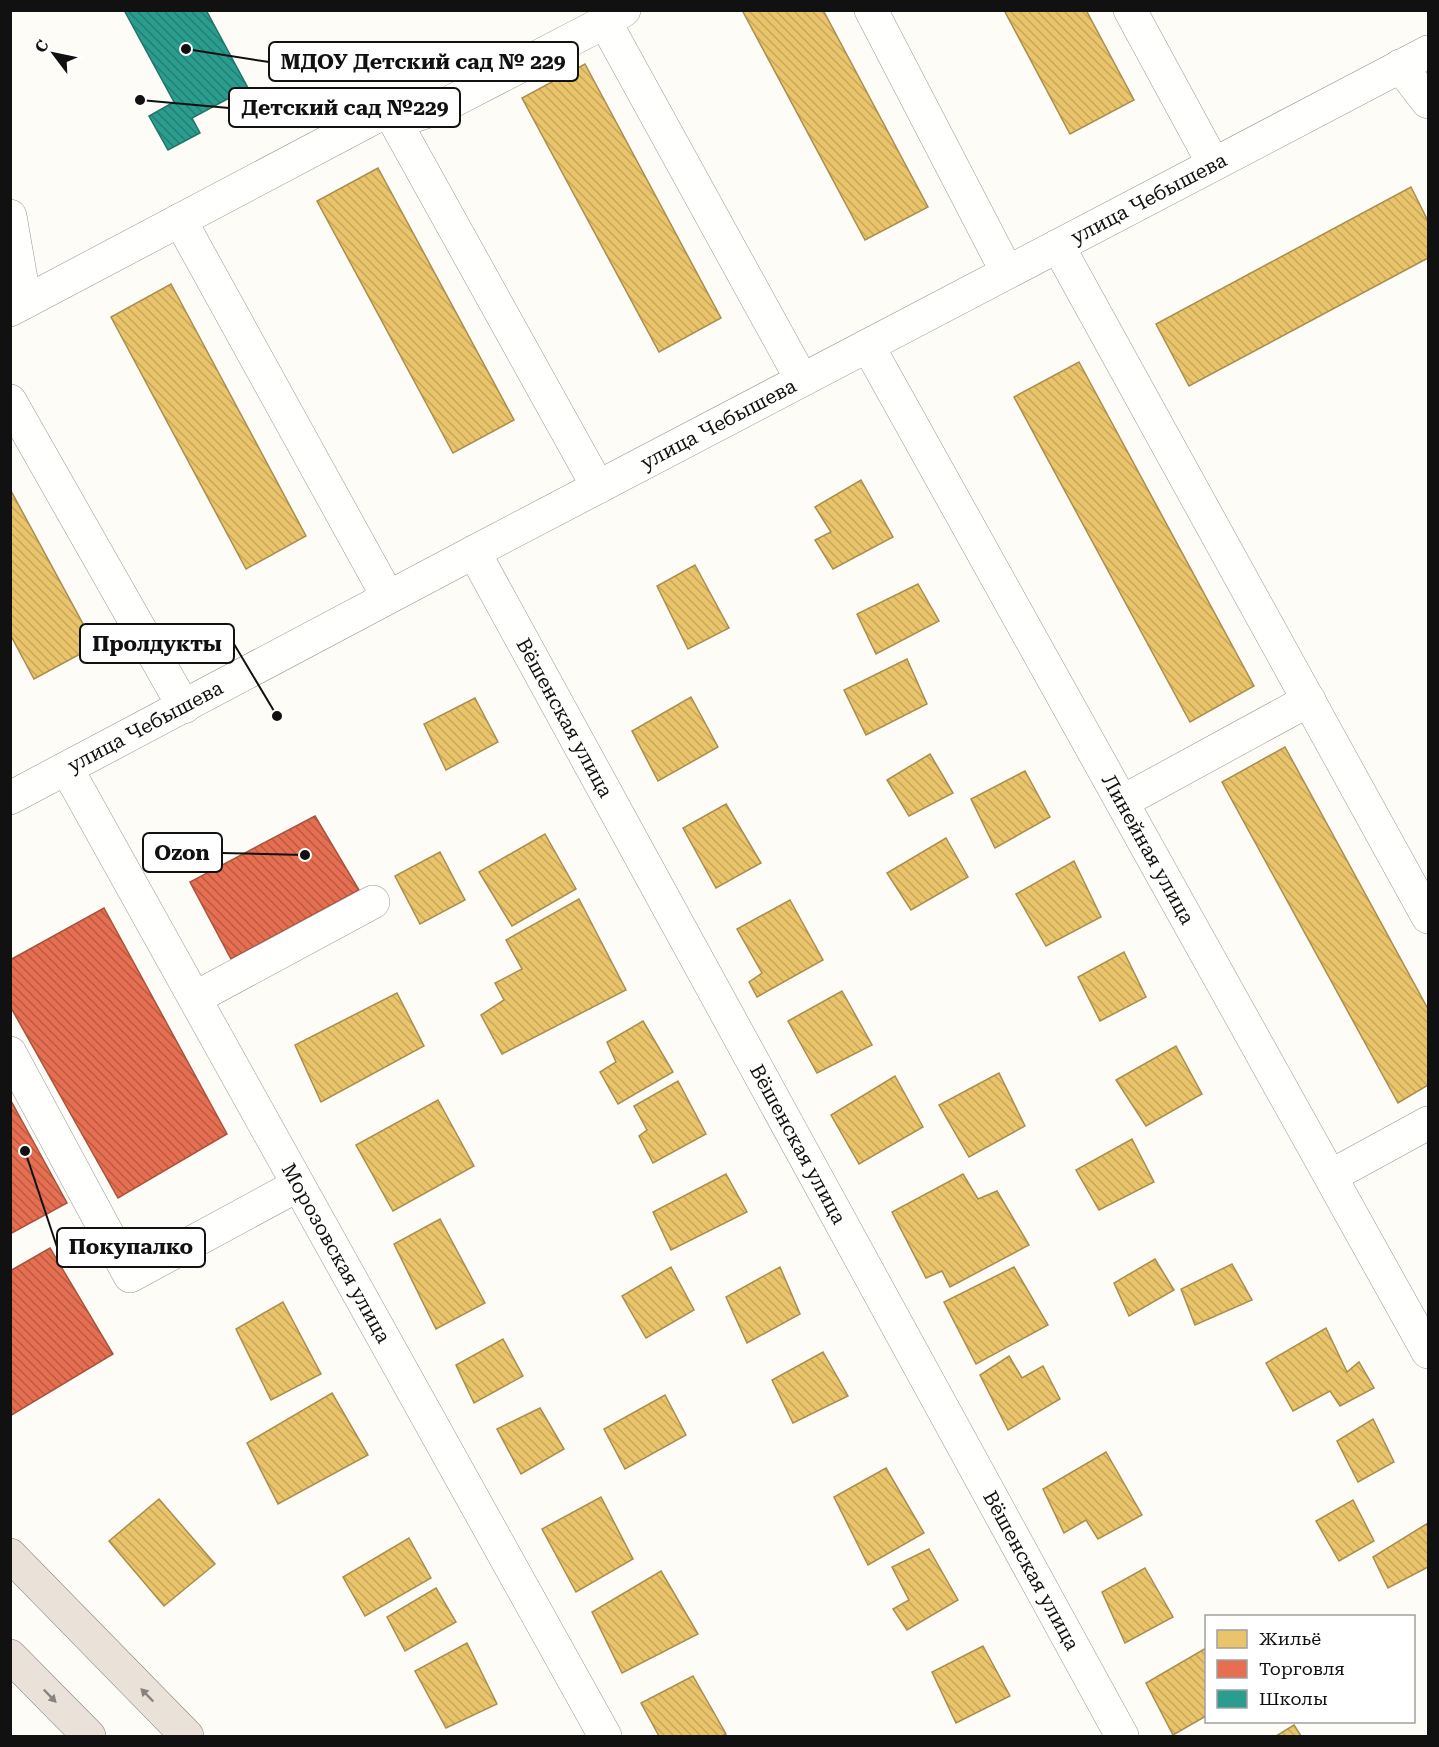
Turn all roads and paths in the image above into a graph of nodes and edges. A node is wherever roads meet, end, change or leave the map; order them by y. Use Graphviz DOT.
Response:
graph roads {
  1 [pos="871,10"];
  2 [pos="1130,10"];
  3 [pos="614,16"];
  4 [pos="1428,52"];
  5 [pos="1400,66"];
  6 [pos="1428,102"];
  7 [pos="392,116"];
  8 [pos="1214,163"];
  9 [pos="10,216"];
  10 [pos="180,220"];
  11 [pos="1058,246"];
  12 [pos="1007,272"];
  13 [pos="18,306"];
  14 [pos="868,346"];
  15 [pos="802,380"];
  16 [pos="10,401"];
  17 [pos="598,487"];
  18 [pos="474,552"];
  19 [pos="388,597"];
  20 [pos="1309,700"];
  21 [pos="184,707"];
  22 [pos="67,769"];
  23 [pos="10,798"];
  24 [pos="1122,802"];
  25 [pos="373,902"];
  26 [pos="1428,917"];
  27 [pos="195,998"];
  28 [pos="10,1053"];
  29 [pos="1428,1123"];
  30 [pos="1331,1176"];
  31 [pos="298,1185"];
  32 [pos="1428,1352"];
  33 [pos="10,1555"];
  34 [pos="10,1656"];
  35 [pos="89,1737"];
  36 [pos="187,1737"];
  37 [pos="605,1737"];
  38 [pos="1122,1737"];
  1 -- 12 [label="street"];
  2 -- 8 [label="street"];
  3 -- 7 [label="street"];
  3 -- 15 [label="street"];
  4 -- 5 [label="street, улица Чебышева"];
  5 -- 6 [label="street"];
  5 -- 8 [label="street, улица Чебышева"];
  7 -- 10 [label="street"];
  7 -- 17 [label="street"];
  8 -- 11 [label="street, улица Чебышева"];
  9 -- 13 [label="street"];
  10 -- 13 [label="street"];
  10 -- 19 [label="street"];
  11 -- 12 [label="street, улица Чебышева"];
  11 -- 20 [label="street"];
  12 -- 14 [label="street, улица Чебышева"];
  14 -- 15 [label="street, улица Чебышева"];
  14 -- 24 [label="street, Линейная улица"];
  15 -- 17 [label="street, улица Чебышева"];
  16 -- 21 [label="street"];
  17 -- 18 [label="street, улица Чебышева"];
  18 -- 19 [label="street, улица Чебышева"];
  18 -- 38 [label="street, Вёшенская улица"];
  19 -- 21 [label="street, улица Чебышева"];
  20 -- 24 [label="street"];
  20 -- 26 [label="street"];
  21 -- 22 [label="street, улица Чебышева"];
  22 -- 23 [label="street, улица Чебышева"];
  22 -- 27 [label="street, Морозовская улица"];
  24 -- 30 [label="street, Линейная улица"];
  25 -- 27 [label="street"];
  27 -- 31 [label="street, Морозовская улица"];
  28 -- 31 [label="street"];
  29 -- 30 [label="street"];
  30 -- 32 [label="street, Линейная улица"];
  31 -- 37 [label="street, Морозовская улица"];
  36 -- 33 [label="highway, one-way"];
  34 -- 35 [label="highway, one-way"];
}
